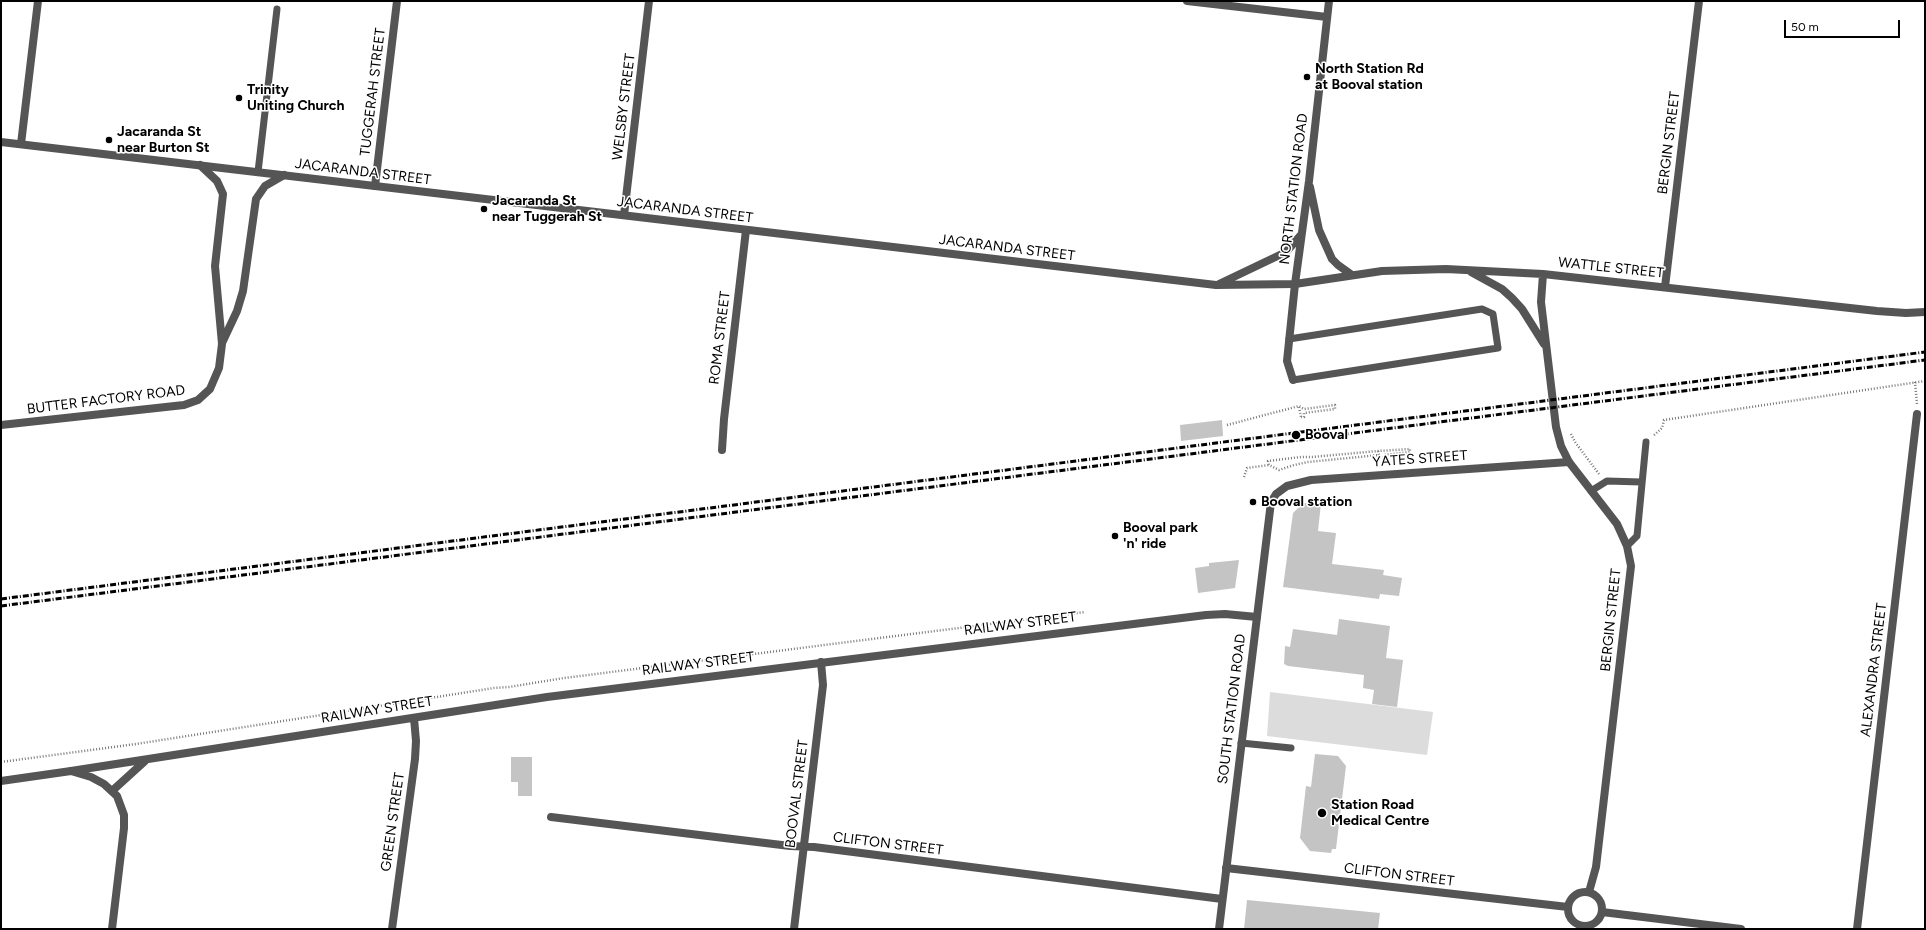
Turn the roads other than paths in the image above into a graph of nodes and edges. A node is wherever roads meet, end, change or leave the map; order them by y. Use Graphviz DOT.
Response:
graph roads {
  1 [pos="38,1"];
  2 [pos="397,1"];
  3 [pos="649,1"];
  4 [pos="1187,1"];
  5 [pos="1328,1"];
  6 [pos="1699,1"];
  7 [pos="277,9"];
  8 [pos="1327,17"];
  9 [pos="1,142"];
  10 [pos="21,144"];
  11 [pos="200,165"];
  12 [pos="258,172"];
  13 [pos="284,175"];
  14 [pos="1309,181"];
  15 [pos="375,186"];
  16 [pos="624,215"];
  17 [pos="746,230"];
  18 [pos="1301,235"];
  19 [pos="1465,270"];
  20 [pos="1543,274"];
  21 [pos="1352,276"];
  22 [pos="1295,284"];
  23 [pos="1216,285"];
  24 [pos="1665,287"];
  25 [pos="1925,312"];
  26 [pos="1289,339"];
  27 [pos="222,344"];
  28 [pos="1545,346"];
  29 [pos="1292,380"];
  30 [pos="1917,414"];
  31 [pos="1,425"];
  32 [pos="1646,442"];
  33 [pos="722,450"];
  34 [pos="1569,462"];
  35 [pos="1641,482"];
  36 [pos="1591,491"];
  37 [pos="1276,494"];
  38 [pos="1627,546"];
  39 [pos="1256,617"];
  40 [pos="821,662"];
  41 [pos="414,718"];
  42 [pos="1241,742"];
  43 [pos="1291,748"];
  44 [pos="145,761"];
  45 [pos="71,771"];
  46 [pos="1,781"];
  47 [pos="112,791"];
  48 [pos="551,817"];
  49 [pos="804,848"];
  50 [pos="1226,868"];
  51 [pos="1589,892"];
  52 [pos="1222,898"];
  53 [pos="1568,907"];
  54 [pos="1602,912"];
  55 [pos="1582,927"];
  56 [pos="112,929"];
  57 [pos="392,929"];
  58 [pos="794,929"];
  59 [pos="1219,929"];
  60 [pos="1741,929"];
  61 [pos="1857,929"];
  1 -- 10 [label="street"];
  2 -- 15 [label="street, TUGGERAH STREET"];
  3 -- 16 [label="street, WELSBY STREET"];
  4 -- 8 [label="street"];
  5 -- 8 [label="street, NORTH STATION ROAD"];
  6 -- 24 [label="street, BERGIN STREET"];
  7 -- 12 [label="lane"];
  8 -- 14 [label="street, NORTH STATION ROAD"];
  9 -- 10 [label="street, JACARANDA STREET"];
  10 -- 11 [label="street, JACARANDA STREET"];
  11 -- 12 [label="street, JACARANDA STREET"];
  11 -- 27 [label="street, BUTTER FACTORY ROAD"];
  12 -- 13 [label="street, JACARANDA STREET"];
  13 -- 15 [label="street, JACARANDA STREET"];
  13 -- 27 [label="street, BUTTER FACTORY ROAD"];
  14 -- 18 [label="street, NORTH STATION ROAD"];
  14 -- 21 [label="street"];
  15 -- 16 [label="street, JACARANDA STREET"];
  16 -- 17 [label="street, JACARANDA STREET"];
  17 -- 23 [label="street, JACARANDA STREET"];
  17 -- 33 [label="street, ROMA STREET"];
  18 -- 22 [label="street, NORTH STATION ROAD"];
  18 -- 23 [label="street"];
  19 -- 20 [label="street, WATTLE STREET"];
  19 -- 21 [label="street, WATTLE STREET"];
  19 -- 28 [label="street"];
  20 -- 24 [label="street, WATTLE STREET"];
  20 -- 28 [label="street, BERGIN STREET"];
  21 -- 22 [label="street, WATTLE STREET"];
  22 -- 23 [label="street, JACARANDA STREET"];
  22 -- 26 [label="street, NORTH STATION ROAD"];
  24 -- 25 [label="street, WATTLE STREET"];
  26 -- 29 [label="street, NORTH STATION ROAD"];
  26 -- 29 [label="lane"];
  27 -- 31 [label="street, BUTTER FACTORY ROAD"];
  28 -- 34 [label="street, BERGIN STREET"];
  30 -- 61 [label="street, ALEXANDRA STREET"];
  32 -- 35 [label="lane"];
  34 -- 36 [label="street, BERGIN STREET"];
  34 -- 37 [label="street, YATES STREET"];
  35 -- 36 [label="lane"];
  35 -- 38 [label="lane"];
  36 -- 38 [label="street, BERGIN STREET"];
  37 -- 39 [label="street, SOUTH STATION ROAD"];
  38 -- 51 [label="street, BERGIN STREET"];
  39 -- 40 [label="street, RAILWAY STREET"];
  39 -- 42 [label="street, SOUTH STATION ROAD"];
  40 -- 41 [label="street, RAILWAY STREET"];
  40 -- 49 [label="street, BOOVAL STREET"];
  41 -- 44 [label="street, RAILWAY STREET"];
  41 -- 57 [label="street, GREEN STREET"];
  42 -- 43 [label="lane"];
  42 -- 50 [label="street, SOUTH STATION ROAD"];
  44 -- 45 [label="street, RAILWAY STREET"];
  44 -- 47 [label="street"];
  45 -- 46 [label="street, RAILWAY STREET"];
  45 -- 47 [label="street"];
  47 -- 56 [label="street"];
  48 -- 49 [label="street, CLIFTON STREET"];
  49 -- 52 [label="street, CLIFTON STREET"];
  49 -- 58 [label="street, BOOVAL STREET"];
  50 -- 52 [label="street, SOUTH STATION ROAD"];
  50 -- 53 [label="street, CLIFTON STREET"];
  51 -- 53 [label="street"];
  51 -- 54 [label="street"];
  52 -- 59 [label="street, SOUTH STATION ROAD"];
  53 -- 55 [label="street"];
  54 -- 55 [label="street"];
  54 -- 60 [label="street"];
}
